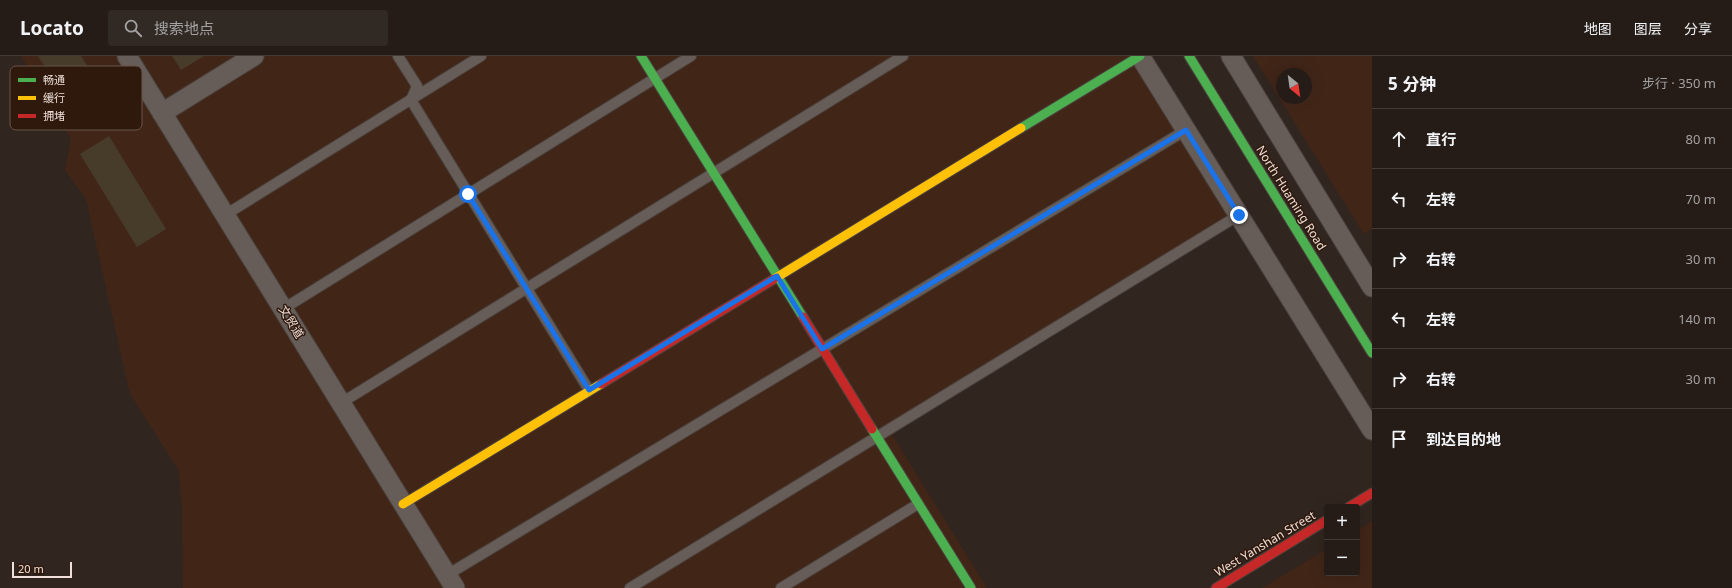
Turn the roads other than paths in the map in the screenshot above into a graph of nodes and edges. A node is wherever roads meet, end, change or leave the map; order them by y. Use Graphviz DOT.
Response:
graph roads {
  1 [pos="127,56"];
  2 [pos="254,56"];
  3 [pos="398,56"];
  4 [pos="482,56"];
  5 [pos="641,56"];
  6 [pos="691,56"];
  7 [pos="903,56"];
  8 [pos="1140,56"];
  9 [pos="1189,56"];
  10 [pos="1231,56"];
  11 [pos="133,66"];
  12 [pos="654,78"];
  13 [pos="142,80"];
  14 [pos="411,100"];
  15 [pos="162,113"];
  16 [pos="1186,130"];
  17 [pos="713,173"];
  18 [pos="468,194"];
  19 [pos="225,215"];
  20 [pos="1239,215"];
  21 [pos="777,276"];
  22 [pos="1372,287"];
  23 [pos="526,288"];
  24 [pos="283,309"];
  25 [pos="822,349"];
  26 [pos="1372,353"];
  27 [pos="589,390"];
  28 [pos="340,403"];
  29 [pos="1372,430"];
  30 [pos="877,437"];
  31 [pos="1372,493"];
  32 [pos="403,504"];
  33 [pos="918,504"];
  34 [pos="1354,504"];
  35 [pos="1324,522"];
  36 [pos="451,581"];
  37 [pos="630,588"];
  38 [pos="781,588"];
  39 [pos="971,588"];
  40 [pos="1216,588"];
  1 -- 11 [label="street, 文贸道"];
  2 -- 15 [label="street"];
  3 -- 14 [label="lane"];
  4 -- 14 [label="lane"];
  5 -- 12 [label="street"];
  6 -- 12 [label="lane"];
  7 -- 17 [label="lane"];
  8 -- 16 [label="street"];
  8 -- 21 [label="street"];
  9 -- 26 [label="street, North Huaming Road"];
  10 -- 22 [label="street"];
  12 -- 17 [label="street"];
  12 -- 18 [label="lane"];
  13 -- 15 [label="street, 文贸道"];
  14 -- 18 [label="lane"];
  14 -- 19 [label="lane"];
  15 -- 19 [label="street, 文贸道"];
  16 -- 20 [label="street"];
  16 -- 25 [label="lane"];
  17 -- 21 [label="street"];
  17 -- 23 [label="lane"];
  18 -- 23 [label="lane"];
  18 -- 24 [label="lane"];
  19 -- 24 [label="street, 文贸道"];
  20 -- 29 [label="street"];
  20 -- 30 [label="lane"];
  21 -- 25 [label="street"];
  21 -- 27 [label="street"];
  23 -- 27 [label="lane"];
  23 -- 28 [label="lane"];
  24 -- 28 [label="street, 文贸道"];
  25 -- 30 [label="street"];
  25 -- 36 [label="lane"];
  27 -- 32 [label="street"];
  28 -- 32 [label="street, 文贸道"];
  30 -- 33 [label="street"];
  30 -- 37 [label="lane"];
  31 -- 34 [label="street"];
  32 -- 36 [label="street, 文贸道"];
  33 -- 38 [label="lane"];
  33 -- 39 [label="street"];
  35 -- 40 [label="street, West Yanshan Street"];
}
